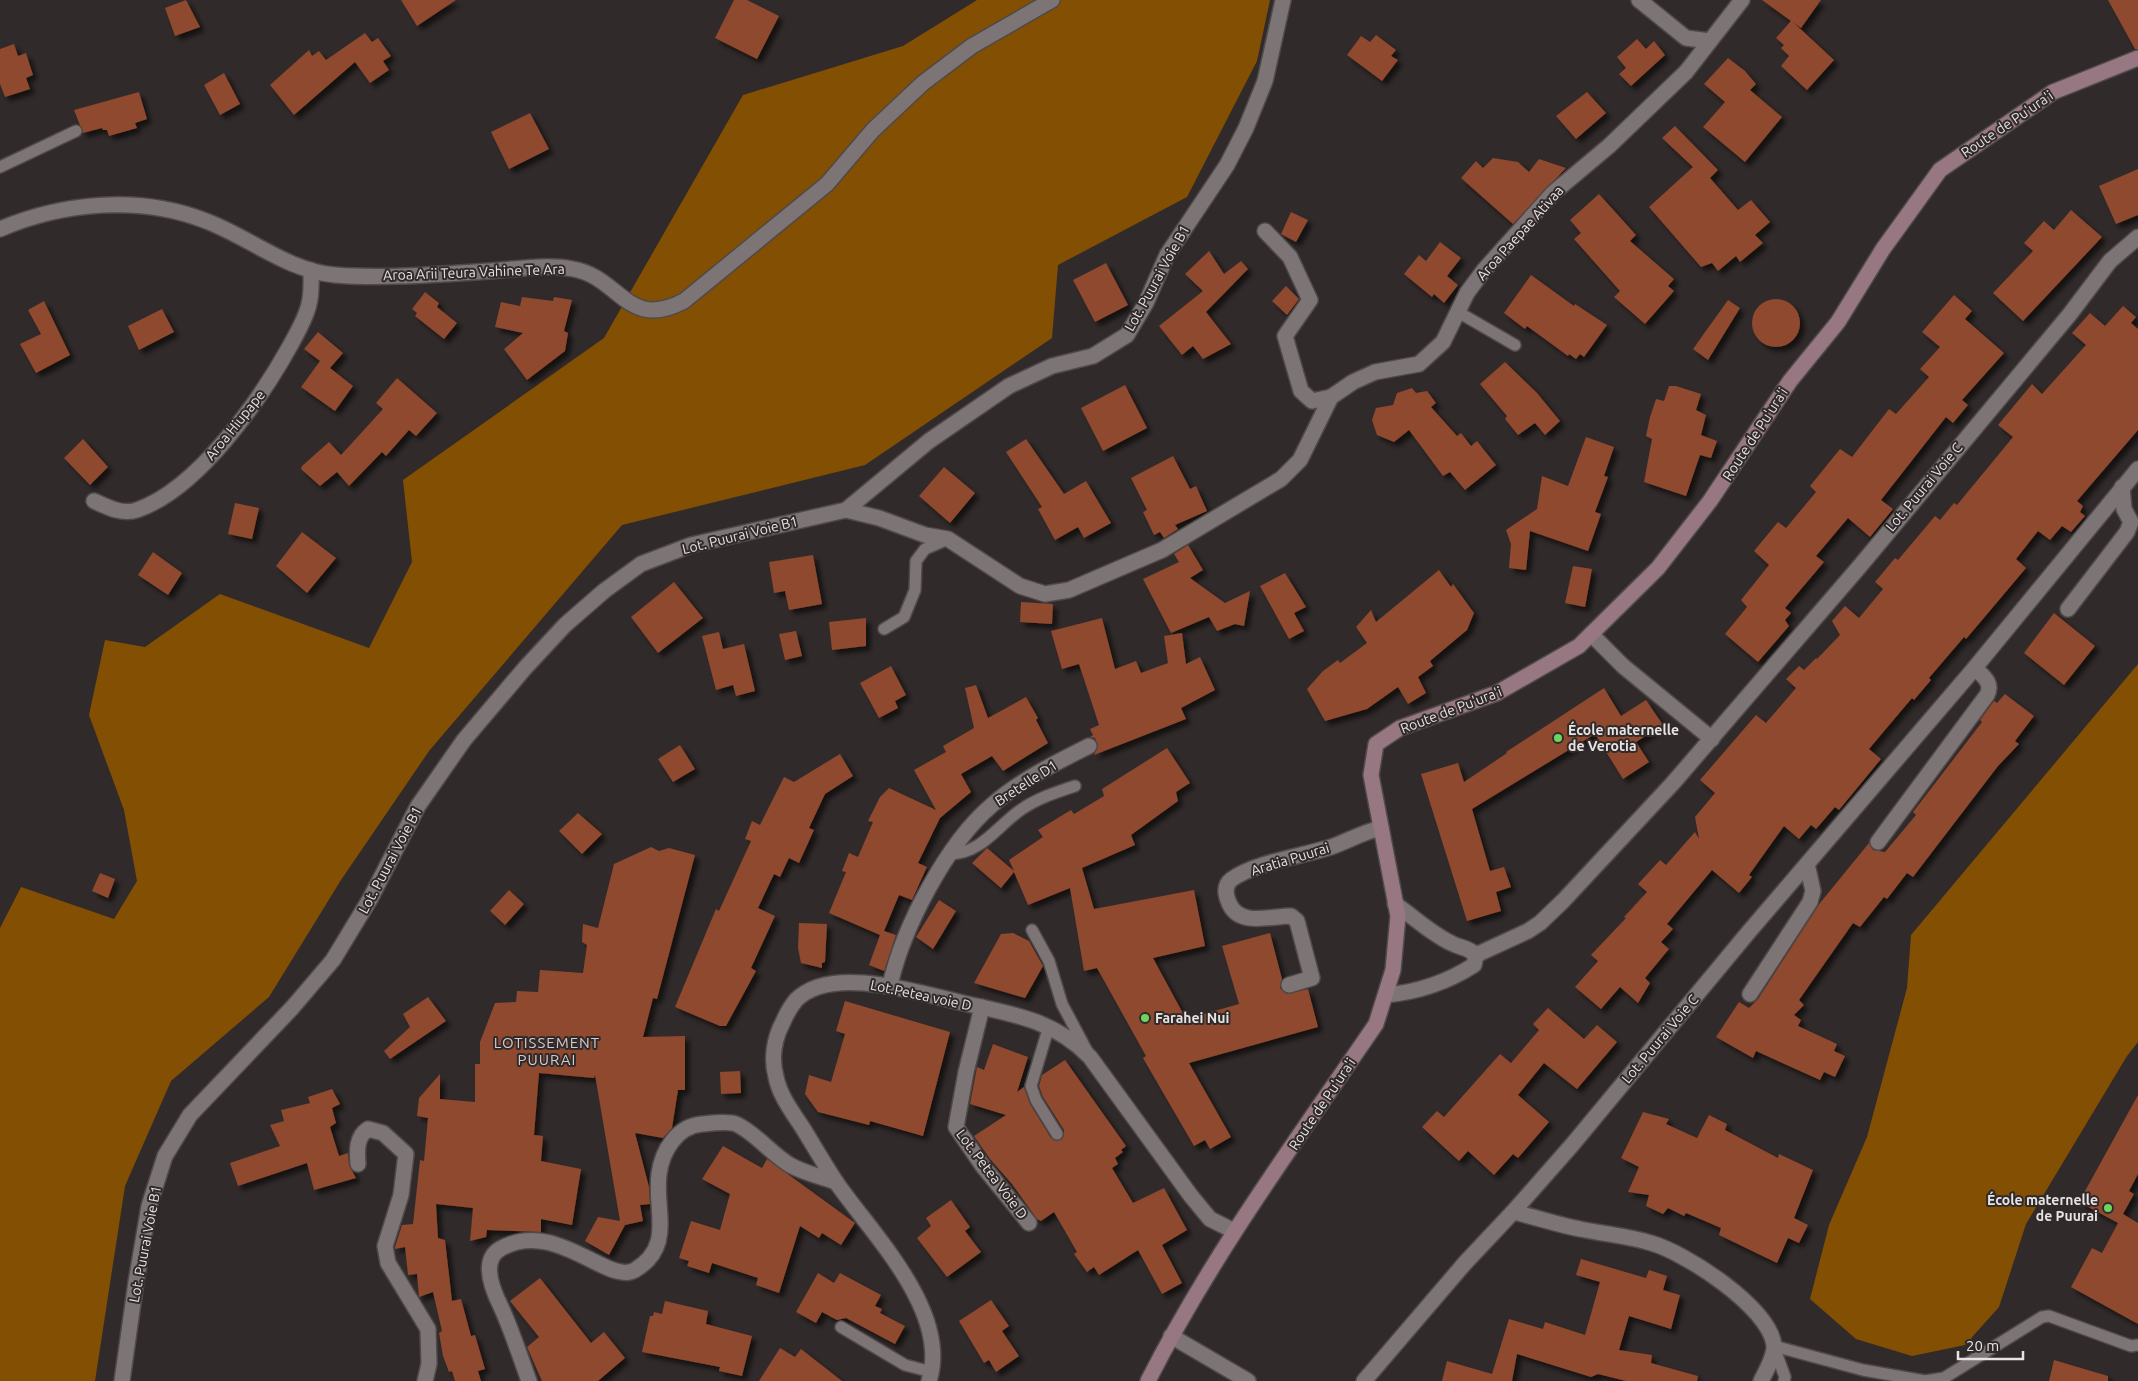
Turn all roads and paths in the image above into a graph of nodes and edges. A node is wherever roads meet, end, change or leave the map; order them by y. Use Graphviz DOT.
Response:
graph roads {
  1 [pos="1052,0"];
  2 [pos="1283,0"];
  3 [pos="1639,0"];
  4 [pos="1742,0"];
  5 [pos="1710,42"];
  6 [pos="2138,58"];
  7 [pos="76,131"];
  8 [pos="0,167"];
  9 [pos="0,230"];
  10 [pos="1265,231"];
  11 [pos="2138,237"];
  12 [pos="311,270"];
  13 [pos="1458,312"];
  14 [pos="1515,344"];
  15 [pos="1331,396"];
  16 [pos="2138,469"];
  17 [pos="2122,487"];
  18 [pos="94,501"];
  19 [pos="846,510"];
  20 [pos="948,539"];
  21 [pos="2068,609"];
  22 [pos="884,629"];
  23 [pos="1591,634"];
  24 [pos="1975,668"];
  25 [pos="1712,739"];
  26 [pos="1089,746"];
  27 [pos="1075,786"];
  28 [pos="1381,828"];
  29 [pos="1878,842"];
  30 [pos="951,854"];
  31 [pos="1807,864"];
  32 [pos="1395,904"];
  33 [pos="1032,930"];
  34 [pos="1476,955"];
  35 [pos="890,985"];
  36 [pos="1289,985"];
  37 [pos="1750,994"];
  38 [pos="1386,995"];
  39 [pos="982,1007"];
  40 [pos="1049,1026"];
  41 [pos="1090,1057"];
  42 [pos="1057,1134"];
  43 [pos="358,1164"];
  44 [pos="836,1182"];
  45 [pos="1513,1212"];
  46 [pos="1029,1224"];
  47 [pos="1234,1231"];
  48 [pos="841,1327"];
  49 [pos="1171,1336"];
  50 [pos="2138,1345"];
  51 [pos="1774,1346"];
  52 [pos="930,1376"];
  53 [pos="122,1381"];
  54 [pos="426,1381"];
  55 [pos="529,1381"];
  56 [pos="1148,1381"];
  57 [pos="1248,1381"];
  58 [pos="1364,1381"];
  59 [pos="1761,1381"];
  60 [pos="1784,1381"];
  1 -- 12 [label="street, Aroa Arii Teura Vahine Te Ara"];
  2 -- 19 [label="street, Lot. Puurai Voie B1"];
  3 -- 5 [label="street"];
  4 -- 5 [label="street, Aroa Paepae Ativaa"];
  5 -- 13 [label="street, Aroa Paepae Ativaa"];
  6 -- 23 [label="main road, Route de Pu'ura'i"];
  7 -- 8 [label="lane"];
  9 -- 12 [label="street, Aroa Arii Teura Vahine Te Ara"];
  10 -- 15 [label="street"];
  11 -- 25 [label="street, Lot. Puurai Voie C"];
  12 -- 18 [label="street, Aroa Hiupape"];
  13 -- 14 [label="lane"];
  13 -- 15 [label="street, Aroa Paepae Ativaa"];
  15 -- 20 [label="street, Lot. Puurai Voie B1"];
  16 -- 17 [label="street, Lot. Puurai Voie C"];
  17 -- 21 [label="street"];
  17 -- 24 [label="street, Lot. Puurai Voie C"];
  19 -- 20 [label="street, Lot. Puurai Voie B1"];
  19 -- 53 [label="street, Lot. Puurai Voie B1"];
  20 -- 22 [label="lane"];
  23 -- 25 [label="street"];
  23 -- 28 [label="main road, Route de Pu'ura'i"];
  24 -- 29 [label="street"];
  24 -- 31 [label="street, Lot. Puurai Voie C"];
  25 -- 34 [label="street, Lot. Puurai Voie C"];
  26 -- 30 [label="street, Bretelle D1"];
  27 -- 30 [label="lane, Bretelle D1"];
  28 -- 32 [label="main road, Route de Pu'ura'i"];
  28 -- 36 [label="street, Aratia Puurai"];
  30 -- 35 [label="street, Bretelle D1"];
  31 -- 37 [label="street"];
  31 -- 45 [label="street, Lot. Puurai Voie C"];
  32 -- 34 [label="street"];
  32 -- 38 [label="main road, Route de Pu'ura'i"];
  33 -- 41 [label="lane"];
  34 -- 38 [label="street, Lot. Puurai Voie C"];
  35 -- 39 [label="street, Lot.Petea voie D"];
  35 -- 44 [label="street, Lot.Petea voie D"];
  38 -- 47 [label="main road, Route de Pu'ura'i"];
  39 -- 40 [label="street, Lot.Petea voie D"];
  39 -- 46 [label="street, Lot. Petea Voie D"];
  40 -- 41 [label="street, Lot.Petea voie D"];
  40 -- 42 [label="lane"];
  41 -- 47 [label="street, Lot.Petea voie D"];
  43 -- 54 [label="street"];
  44 -- 52 [label="street, Lot.Petea voie D"];
  44 -- 55 [label="street"];
  45 -- 51 [label="street"];
  45 -- 58 [label="street, Lot. Puurai Voie C"];
  47 -- 49 [label="main road, Route de Pu'ura'i"];
  48 -- 52 [label="lane"];
  49 -- 56 [label="main road, Route de Pu'ura'i"];
  49 -- 57 [label="street"];
  50 -- 51 [label="lane"];
  51 -- 59 [label="street"];
  51 -- 60 [label="lane"];
}
